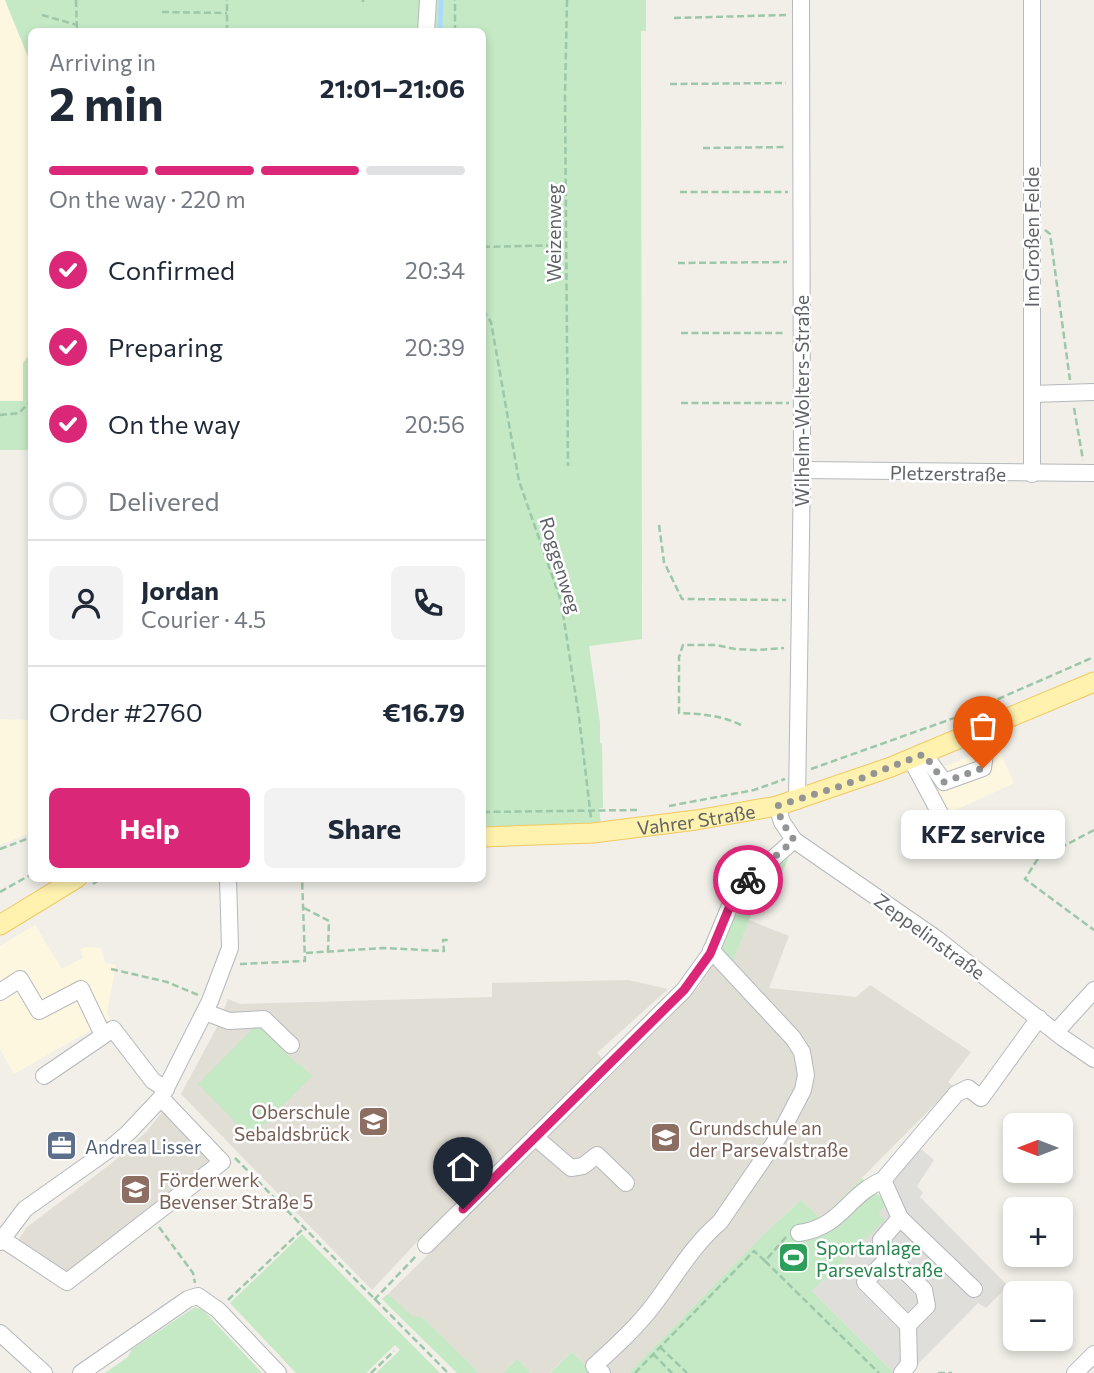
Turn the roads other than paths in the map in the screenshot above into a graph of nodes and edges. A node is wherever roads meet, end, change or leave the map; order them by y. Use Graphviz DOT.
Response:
graph roads {
  1 [pos="428,0"];
  2 [pos="1032,0"];
  3 [pos="801,7"];
  4 [pos="426,28"];
  5 [pos="1094,392"];
  6 [pos="1032,394"];
  7 [pos="802,470"];
  8 [pos="1090,473"];
  9 [pos="1032,474"];
  10 [pos="1094,682"];
  11 [pos="989,725"];
  12 [pos="917,756"];
  13 [pos="797,801"];
  14 [pos="777,806"];
  15 [pos="944,821"];
  16 [pos="486,837"];
  17 [pos="794,840"];
  18 [pos="72,882"];
  19 [pos="228,882"];
  20 [pos="0,925"];
  21 [pos="711,950"];
  22 [pos="1094,990"];
  23 [pos="0,992"];
  24 [pos="208,1006"];
  25 [pos="1039,1018"];
  26 [pos="1056,1032"];
  27 [pos="103,1035"];
  28 [pos="291,1045"];
  29 [pos="1094,1059"];
  30 [pos="44,1076"];
  31 [pos="164,1093"];
  32 [pos="536,1137"];
  33 [pos="883,1180"];
  34 [pos="626,1183"];
  35 [pos="900,1218"];
  36 [pos="799,1233"];
  37 [pos="1,1240"];
  38 [pos="426,1245"];
  39 [pos="890,1256"];
  40 [pos="974,1289"];
  41 [pos="908,1325"];
  42 [pos="0,1333"];
  43 [pos="1094,1355"];
  44 [pos="44,1373"];
  45 [pos="81,1373"];
  46 [pos="278,1373"];
  47 [pos="602,1373"];
  48 [pos="902,1373"];
  49 [pos="1075,1373"];
  1 -- 4 [label="street"];
  2 -- 6 [label="street, Im Großen Felde"];
  3 -- 7 [label="street, Wilhelm-Wolters-Straße"];
  5 -- 6 [label="street"];
  6 -- 9 [label="street, Im Großen Felde"];
  7 -- 9 [label="street, Pletzerstraße"];
  7 -- 13 [label="street, Wilhelm-Wolters-Straße"];
  8 -- 9 [label="street, Pletzerstraße"];
  10 -- 11 [label="main road, Vahrer Straße"];
  11 -- 12 [label="main road, Vahrer Straße"];
  11 -- 12 [label="street"];
  12 -- 13 [label="main road, Vahrer Straße"];
  12 -- 15 [label="street"];
  13 -- 14 [label="main road, Vahrer Straße"];
  14 -- 16 [label="main road, Vahrer Straße"];
  14 -- 17 [label="street, Zeppelinstraße"];
  17 -- 21 [label="street"];
  17 -- 25 [label="street, Zeppelinstraße"];
  18 -- 20 [label="main road"];
  19 -- 24 [label="street"];
  21 -- 32 [label="street"];
  21 -- 47 [label="street"];
  22 -- 26 [label="street"];
  23 -- 27 [label="street"];
  24 -- 28 [label="street"];
  24 -- 31 [label="street"];
  25 -- 26 [label="street, Zeppelinstraße"];
  25 -- 33 [label="street"];
  26 -- 29 [label="street, Zeppelinstraße"];
  27 -- 30 [label="street"];
  27 -- 31 [label="street"];
  31 -- 37 [label="street"];
  31 -- 37 [label="street"];
  32 -- 34 [label="street"];
  32 -- 38 [label="street"];
  33 -- 35 [label="street"];
  33 -- 36 [label="street"];
  35 -- 39 [label="street"];
  35 -- 40 [label="street"];
  39 -- 41 [label="street"];
  39 -- 41 [label="street"];
  41 -- 48 [label="street"];
  42 -- 44 [label="street"];
  43 -- 49 [label="street"];
  45 -- 46 [label="street"];
}
